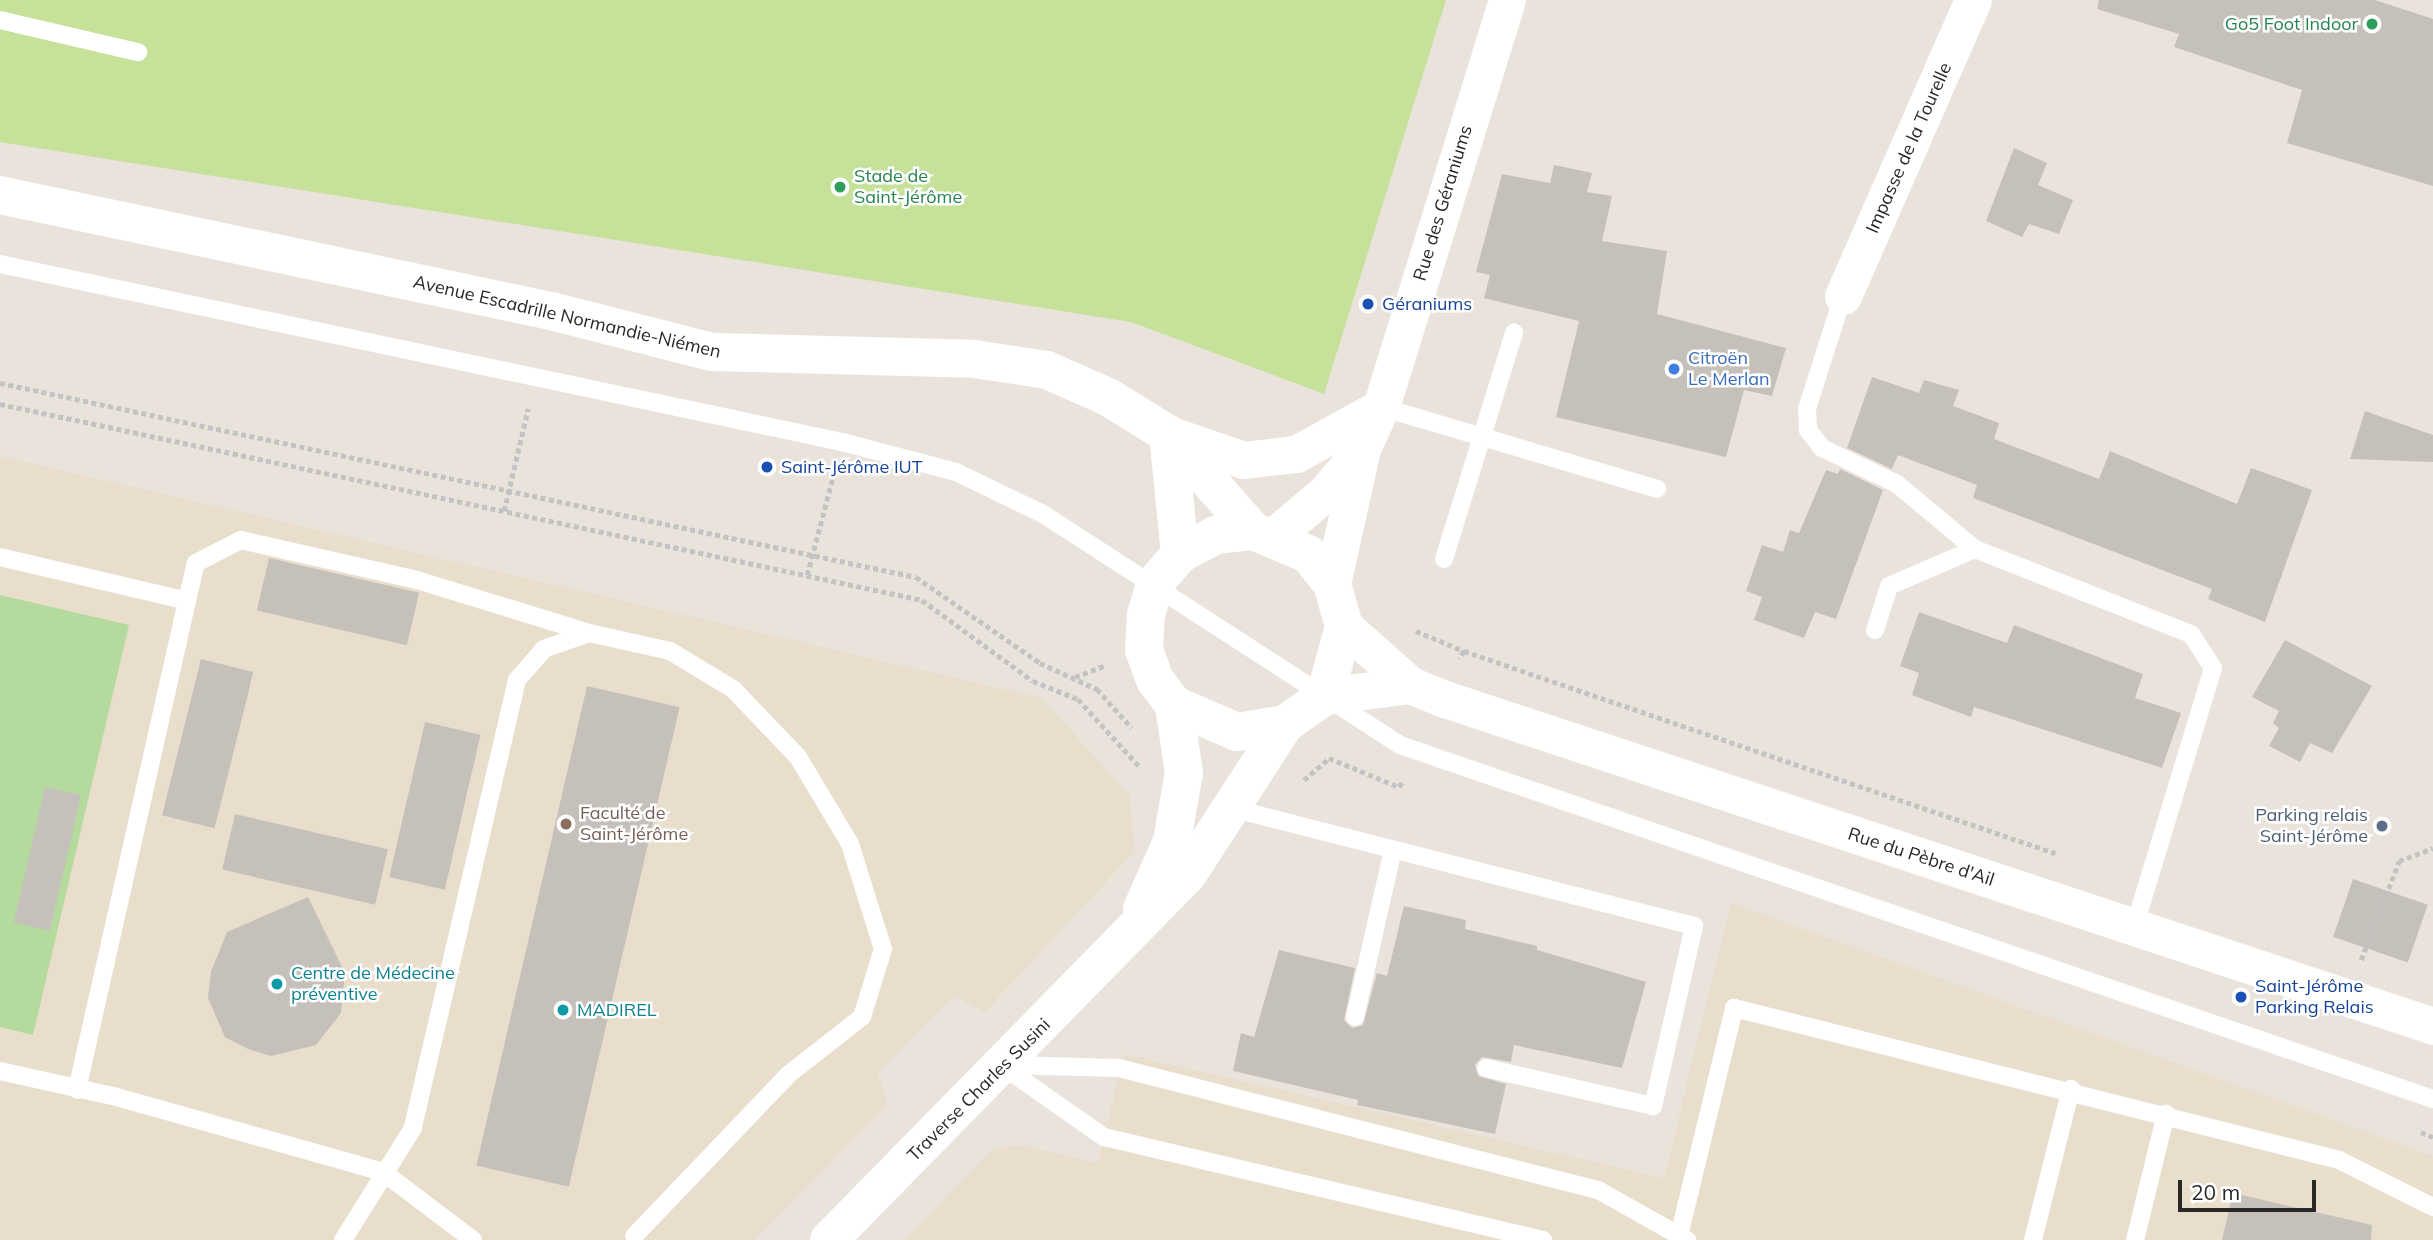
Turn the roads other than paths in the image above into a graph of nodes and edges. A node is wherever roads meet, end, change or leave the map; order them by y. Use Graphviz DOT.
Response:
graph roads {
  1 [pos="1507,0"];
  2 [pos="1973,0"];
  3 [pos="0,20"];
  4 [pos="138,52"];
  5 [pos="0,195"];
  6 [pos="0,264"];
  7 [pos="1843,296"];
  8 [pos="1514,333"];
  9 [pos="1381,407"];
  10 [pos="1168,434"];
  11 [pos="1480,438"];
  12 [pos="1362,449"];
  13 [pos="1657,489"];
  14 [pos="1264,534"];
  15 [pos="1975,549"];
  16 [pos="1180,554"];
  17 [pos="0,557"];
  18 [pos="1444,559"];
  19 [pos="1155,583"];
  20 [pos="1332,584"];
  21 [pos="187,601"];
  22 [pos="1344,626"];
  23 [pos="1875,631"];
  24 [pos="589,633"];
  25 [pos="1410,685"];
  26 [pos="1325,696"];
  27 [pos="1174,705"];
  28 [pos="1285,724"];
  29 [pos="1231,808"];
  30 [pos="1393,850"];
  31 [pos="2134,928"];
  32 [pos="1129,940"];
  33 [pos="1355,1017"];
  34 [pos="2433,1026"];
  35 [pos="1001,1065"];
  36 [pos="1486,1068"];
  37 [pos="0,1071"];
  38 [pos="2071,1089"];
  39 [pos="77,1090"];
  40 [pos="2433,1099"];
  41 [pos="2166,1114"];
  42 [pos="383,1172"];
  43 [pos="2433,1207"];
  44 [pos="634,1236"];
  45 [pos="1682,1238"];
  46 [pos="343,1240"];
  47 [pos="473,1240"];
  48 [pos="829,1240"];
  49 [pos="1543,1240"];
  50 [pos="2033,1240"];
  51 [pos="2135,1240"];
  1 -- 9 [label="street, Rue des Géraniums"];
  2 -- 7 [label="street, Impasse de la Tourelle"];
  3 -- 4 [label="lane"];
  5 -- 10 [label="street, Avenue Escadrille Normandie-Niémen"];
  6 -- 19 [label="lane"];
  7 -- 15 [label="lane"];
  8 -- 11 [label="lane"];
  9 -- 10 [label="street"];
  9 -- 11 [label="lane"];
  9 -- 12 [label="street, Rue des Géraniums"];
  10 -- 14 [label="street, Avenue Escadrille Normandie-Niémen"];
  10 -- 16 [label="street"];
  11 -- 13 [label="lane"];
  11 -- 18 [label="lane"];
  12 -- 14 [label="street, Rue des Géraniums"];
  12 -- 20 [label="street, Rue des Géraniums"];
  14 -- 16 [label="street"];
  14 -- 20 [label="street, Avenue Escadrille Normandie-Niémen"];
  15 -- 23 [label="lane"];
  15 -- 31 [label="lane"];
  16 -- 19 [label="street"];
  17 -- 21 [label="lane"];
  19 -- 26 [label="lane"];
  19 -- 27 [label="street"];
  20 -- 22 [label="street, Avenue Escadrille Normandie-Niémen"];
  21 -- 24 [label="lane"];
  21 -- 39 [label="lane"];
  22 -- 25 [label="street, Rue du Pèbre d'Ail"];
  22 -- 26 [label="street"];
  24 -- 42 [label="lane"];
  24 -- 44 [label="lane"];
  25 -- 26 [label="street, Rue du Pèbre d'Ail"];
  25 -- 31 [label="street, Rue du Pèbre d'Ail"];
  26 -- 28 [label="street"];
  26 -- 40 [label="lane"];
  27 -- 28 [label="street"];
  27 -- 32 [label="street, Traverse Charles Susini"];
  28 -- 29 [label="street, Traverse Charles Susini"];
  29 -- 30 [label="lane"];
  29 -- 32 [label="street, Traverse Charles Susini"];
  30 -- 33 [label="lane"];
  30 -- 36 [label="lane"];
  31 -- 34 [label="street, Rue du Pèbre d'Ail"];
  32 -- 35 [label="street, Traverse Charles Susini"];
  35 -- 45 [label="lane"];
  35 -- 48 [label="street, Traverse Charles Susini"];
  35 -- 49 [label="lane"];
  37 -- 39 [label="lane"];
  38 -- 41 [label="lane"];
  38 -- 45 [label="lane"];
  38 -- 50 [label="lane"];
  39 -- 42 [label="lane"];
  41 -- 43 [label="lane"];
  41 -- 51 [label="lane"];
  42 -- 46 [label="lane"];
  42 -- 47 [label="lane"];
}
